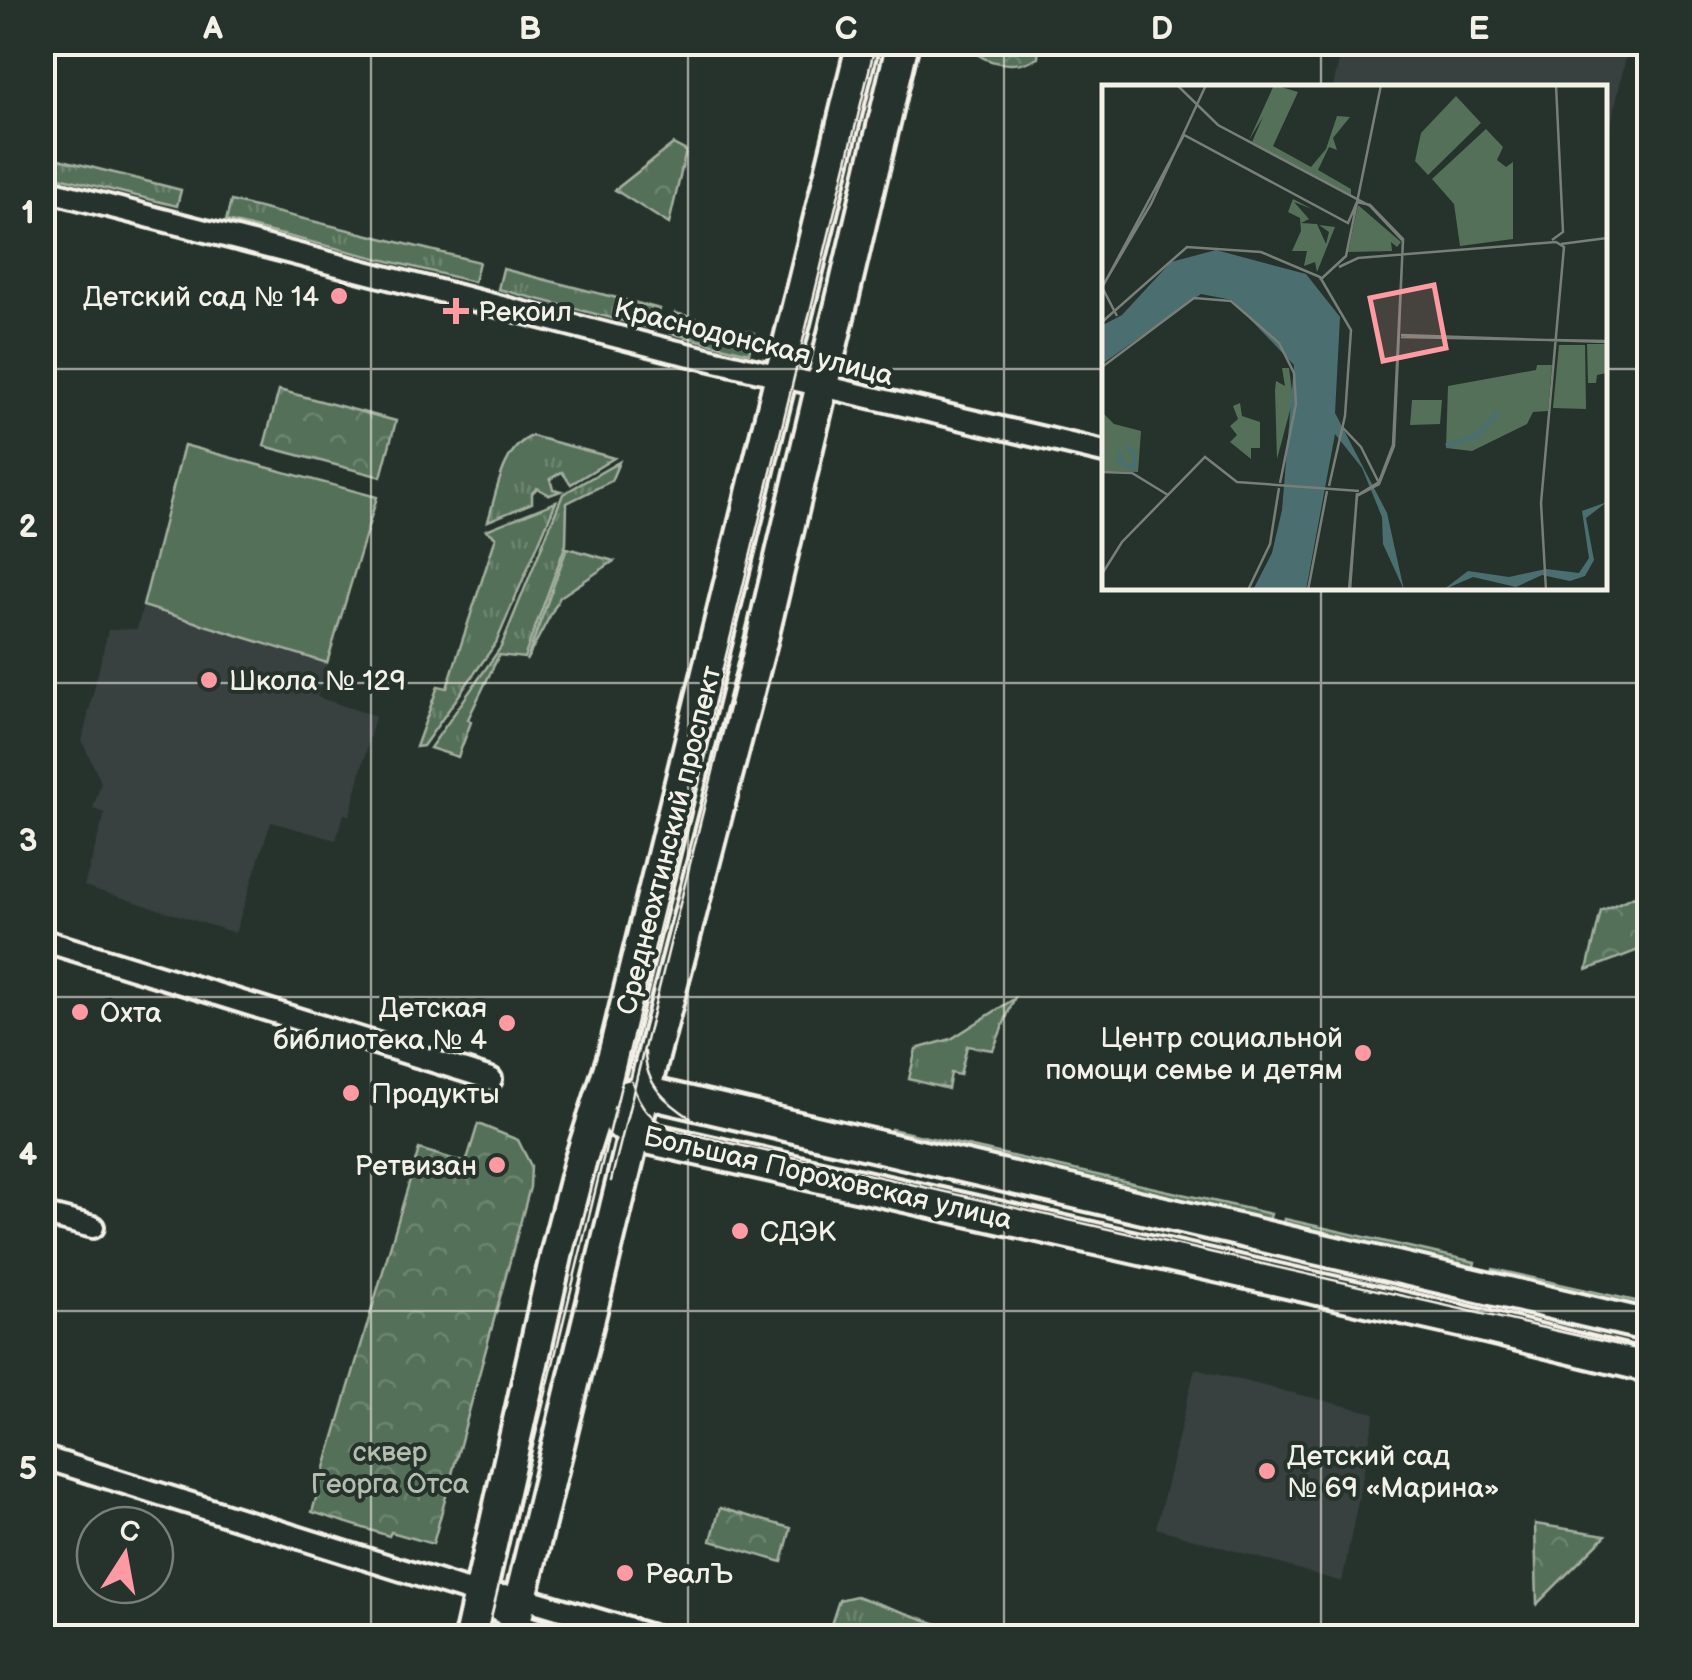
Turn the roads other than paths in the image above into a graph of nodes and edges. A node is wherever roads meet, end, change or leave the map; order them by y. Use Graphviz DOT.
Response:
graph roads {
  1 [pos="863,42"];
  2 [pos="903,42"];
  3 [pos="42,189"];
  4 [pos="780,377"];
  5 [pos="822,387"];
  6 [pos="1102,452"];
  7 [pos="42,940"];
  8 [pos="491,1079"];
  9 [pos="644,1092"];
  10 [pos="599,1104"];
  11 [pos="634,1135"];
  12 [pos="42,1214"];
  13 [pos="93,1228"];
  14 [pos="1650,1326"];
  15 [pos="1650,1367"];
  16 [pos="42,1457"];
  17 [pos="481,1594"];
  18 [pos="516,1619"];
  19 [pos="470,1638"];
  20 [pos="562,1638"];
  21 [pos="658,1638"];
  1 -- 4 [label="main road, Среднеохтинский проспект"];
  2 -- 5 [label="main road, Среднеохтинский проспект"];
  3 -- 4 [label="street, Краснодонская улица"];
  4 -- 5 [label="street, Краснодонская улица"];
  4 -- 10 [label="main road, Среднеохтинский проспект"];
  5 -- 6 [label="street, Краснодонская улица"];
  5 -- 9 [label="main road, Среднеохтинский проспект"];
  7 -- 8 [label="street"];
  9 -- 10 [label="main road, Большая Пороховская улица"];
  9 -- 11 [label="main road, Среднеохтинский проспект"];
  9 -- 14 [label="main road, Большая Пороховская улица"];
  10 -- 11 [label="main road, Большая Пороховская улица"];
  10 -- 17 [label="main road, Среднеохтинский проспект"];
  11 -- 15 [label="main road, Большая Пороховская улица"];
  11 -- 18 [label="main road, Среднеохтинский проспект"];
  12 -- 13 [label="street"];
  16 -- 17 [label="street"];
  17 -- 18 [label="street"];
  17 -- 19 [label="main road, Среднеохтинский проспект"];
  18 -- 20 [label="street"];
  18 -- 21 [label="street"];
}
